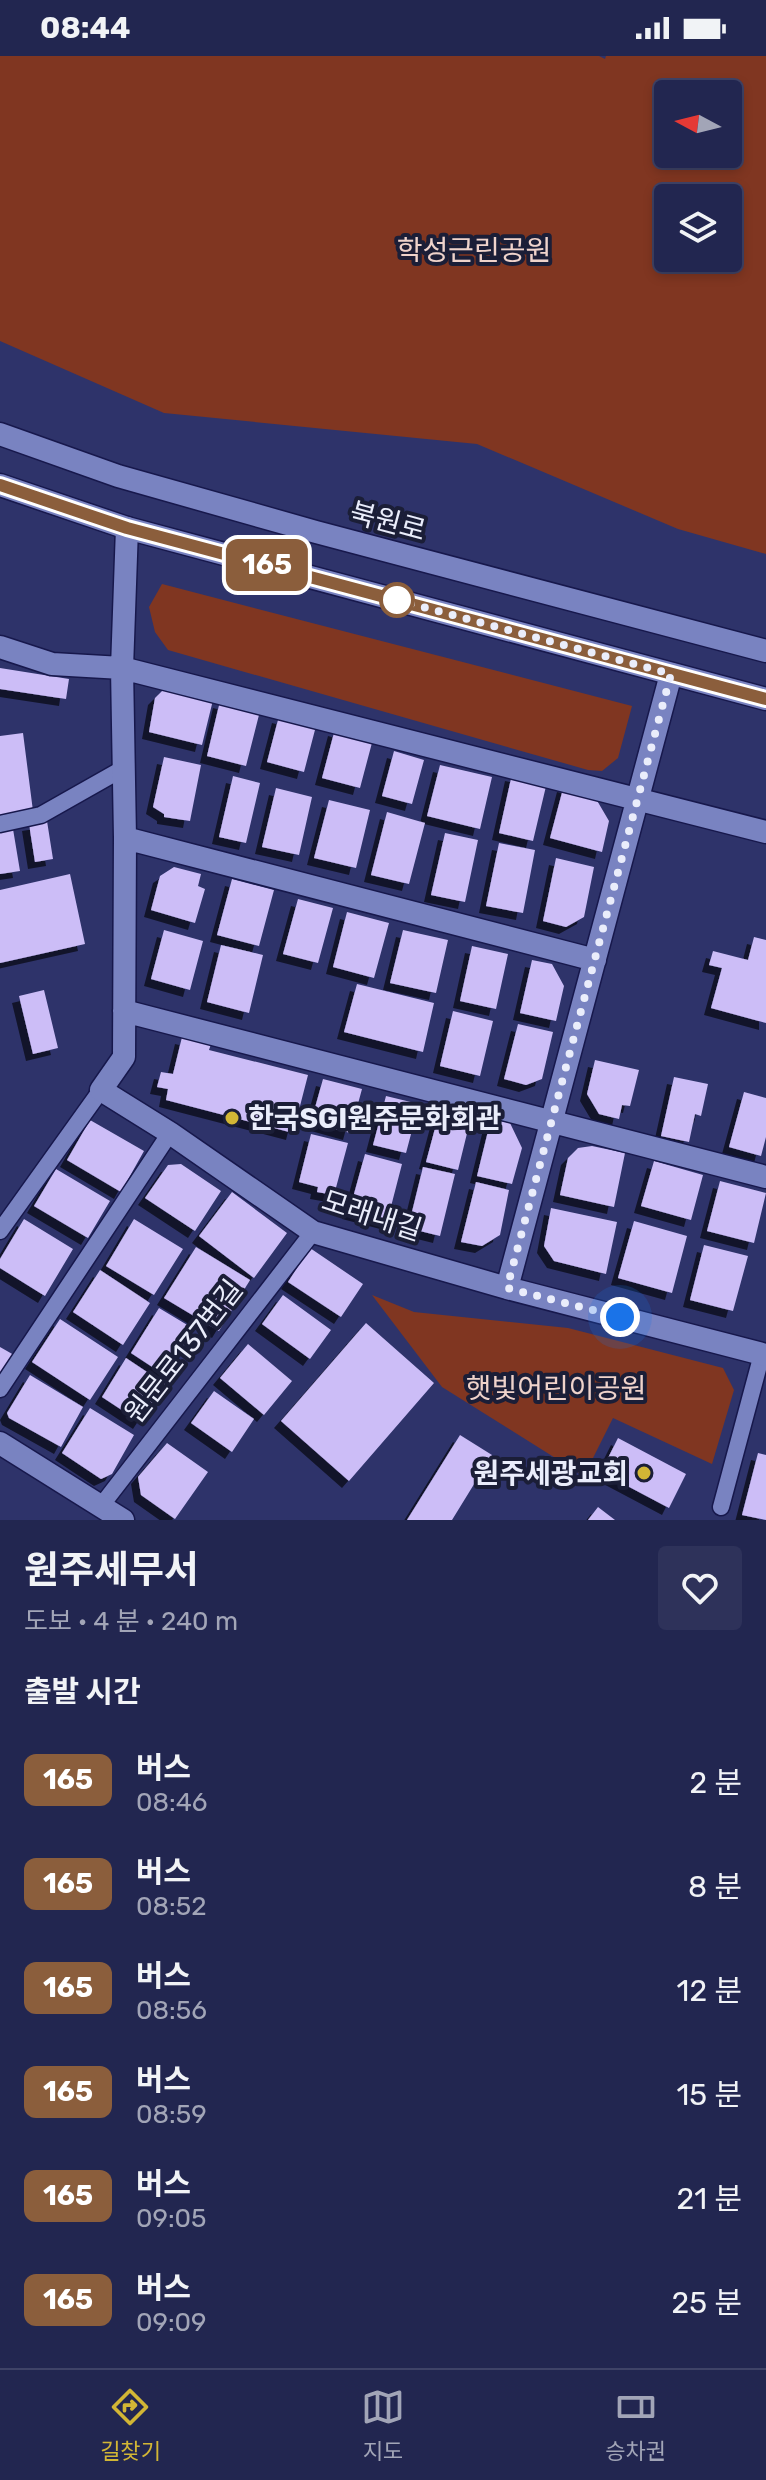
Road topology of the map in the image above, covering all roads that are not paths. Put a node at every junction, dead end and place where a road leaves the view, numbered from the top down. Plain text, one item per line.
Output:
1 (0, 434) edge
2 (0, 485) edge
3 (127, 528) junction
4 (0, 647) edge
5 (766, 651) edge
6 (122, 668) junction
7 (671, 674) junction
8 (766, 699) edge
9 (124, 768) junction
10 (637, 800) junction
11 (0, 824) edge
12 (766, 832) edge
13 (125, 838) junction
14 (595, 960) junction
15 (124, 1011) junction
16 (101, 1090) junction
17 (551, 1122) junction
18 (170, 1133) junction
19 (766, 1177) edge
20 (0, 1231) edge
21 (313, 1232) junction
22 (507, 1288) junction
23 (764, 1354) edge
24 (0, 1389) edge
25 (0, 1443) edge
26 (101, 1506) junction
27 (721, 1507) dead end
28 (123, 1520) edge

1 - 5 street, 북원로
2 - 3 street
3 - 6 street
3 - 7 street
4 - 6 street
6 - 9 street
6 - 10 street
7 - 8 street
7 - 10 street
9 - 11 lane
9 - 13 street
10 - 12 street
10 - 14 street
13 - 14 street
13 - 15 street
14 - 17 street
15 - 16 street
15 - 17 street
16 - 18 street, 모래내길
16 - 20 lane
17 - 19 street
17 - 22 street
18 - 21 street, 모래내길
18 - 24 lane
21 - 22 street, 모래내길
21 - 26 lane, 원문로137번길
22 - 23 street, 모래내길
23 - 27 lane
25 - 26 street
26 - 28 street

